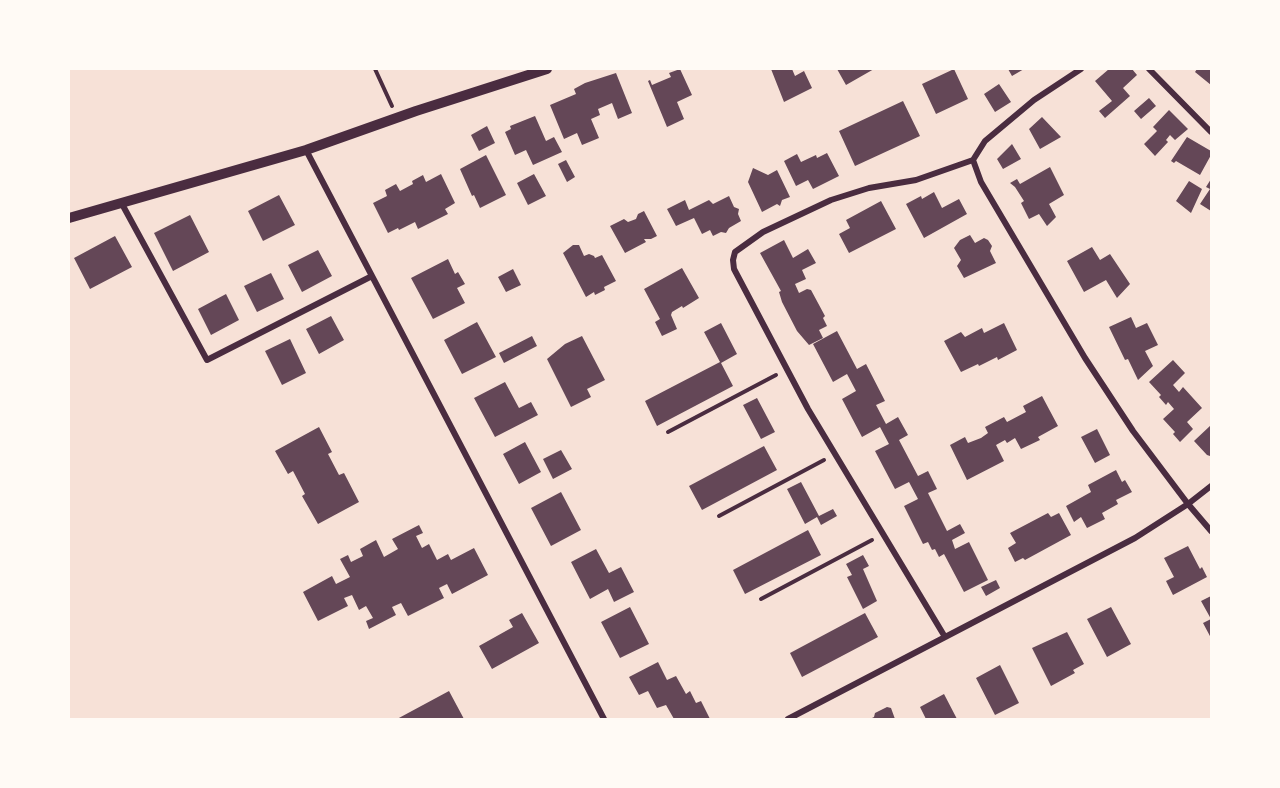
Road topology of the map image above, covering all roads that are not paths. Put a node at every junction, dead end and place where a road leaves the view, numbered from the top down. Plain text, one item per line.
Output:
1 (547, 69) edge
2 (1081, 69) edge
3 (1149, 69) edge
4 (1211, 132) edge
5 (306, 150) junction
6 (973, 160) junction
7 (122, 204) junction
8 (69, 218) edge
9 (372, 276) junction
10 (1211, 486) edge
11 (1188, 504) junction
12 (1211, 531) edge
13 (945, 637) junction
14 (604, 719) edge
15 (788, 719) edge

1 - 5 street
2 - 6 street
3 - 4 street
5 - 7 street
5 - 9 street
6 - 11 street
6 - 13 street
7 - 8 street
7 - 9 street
9 - 14 street
10 - 11 street
11 - 12 street
11 - 13 street
13 - 15 street

